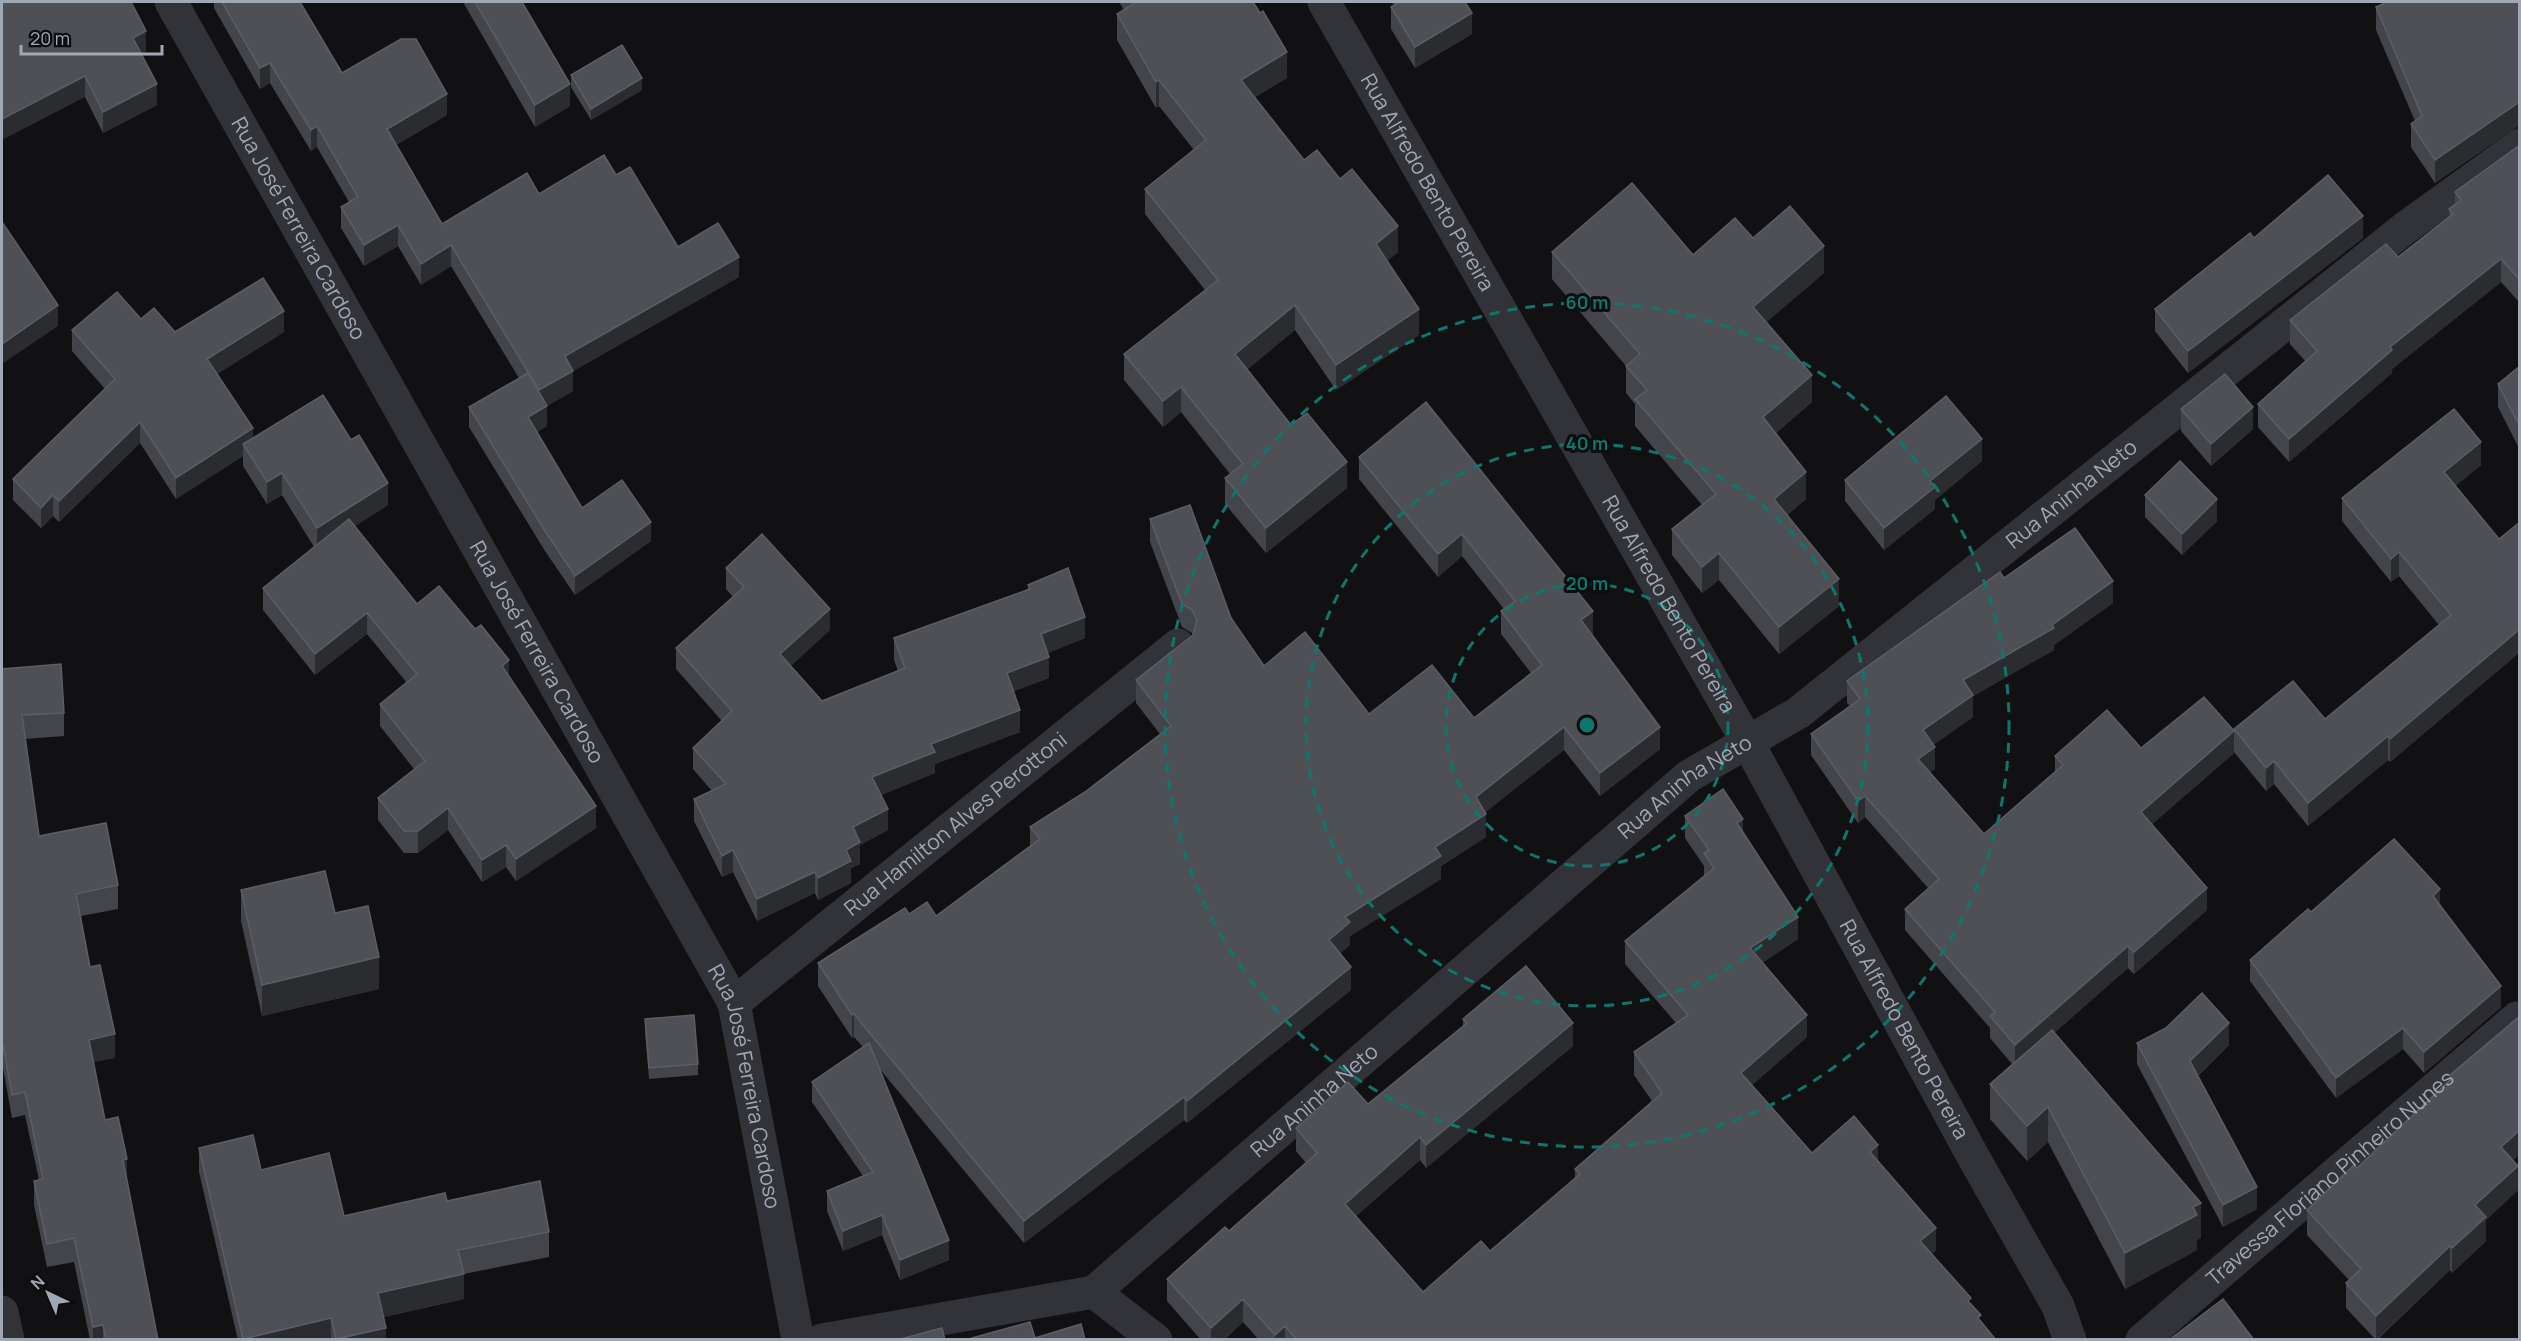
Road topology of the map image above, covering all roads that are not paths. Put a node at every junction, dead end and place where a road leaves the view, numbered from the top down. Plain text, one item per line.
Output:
1 (171, 2) edge
2 (1324, 2) edge
3 (2520, 145) edge
4 (1178, 645) edge
5 (1748, 743) junction
6 (734, 1003) junction
7 (2517, 1018) edge
8 (1094, 1292) junction
9 (2, 1312) edge
10 (8, 1340) edge
11 (798, 1340) edge
12 (822, 1340) edge
13 (1156, 1340) edge
14 (2070, 1340) edge
15 (2142, 1340) edge

1 - 6 street, Rua José Ferreira Cardoso
2 - 5 street, Rua Alfredo Bento Pereira
3 - 5 street, Rua Aninha Neto
4 - 6 street, Rua Hamilton Alves Perottoni
5 - 8 street, Rua Aninha Neto
5 - 14 street, Rua Alfredo Bento Pereira
6 - 11 street, Rua José Ferreira Cardoso
7 - 15 street, Travessa Floriano Pinheiro Nunes
8 - 12 street
8 - 13 street
9 - 10 street

